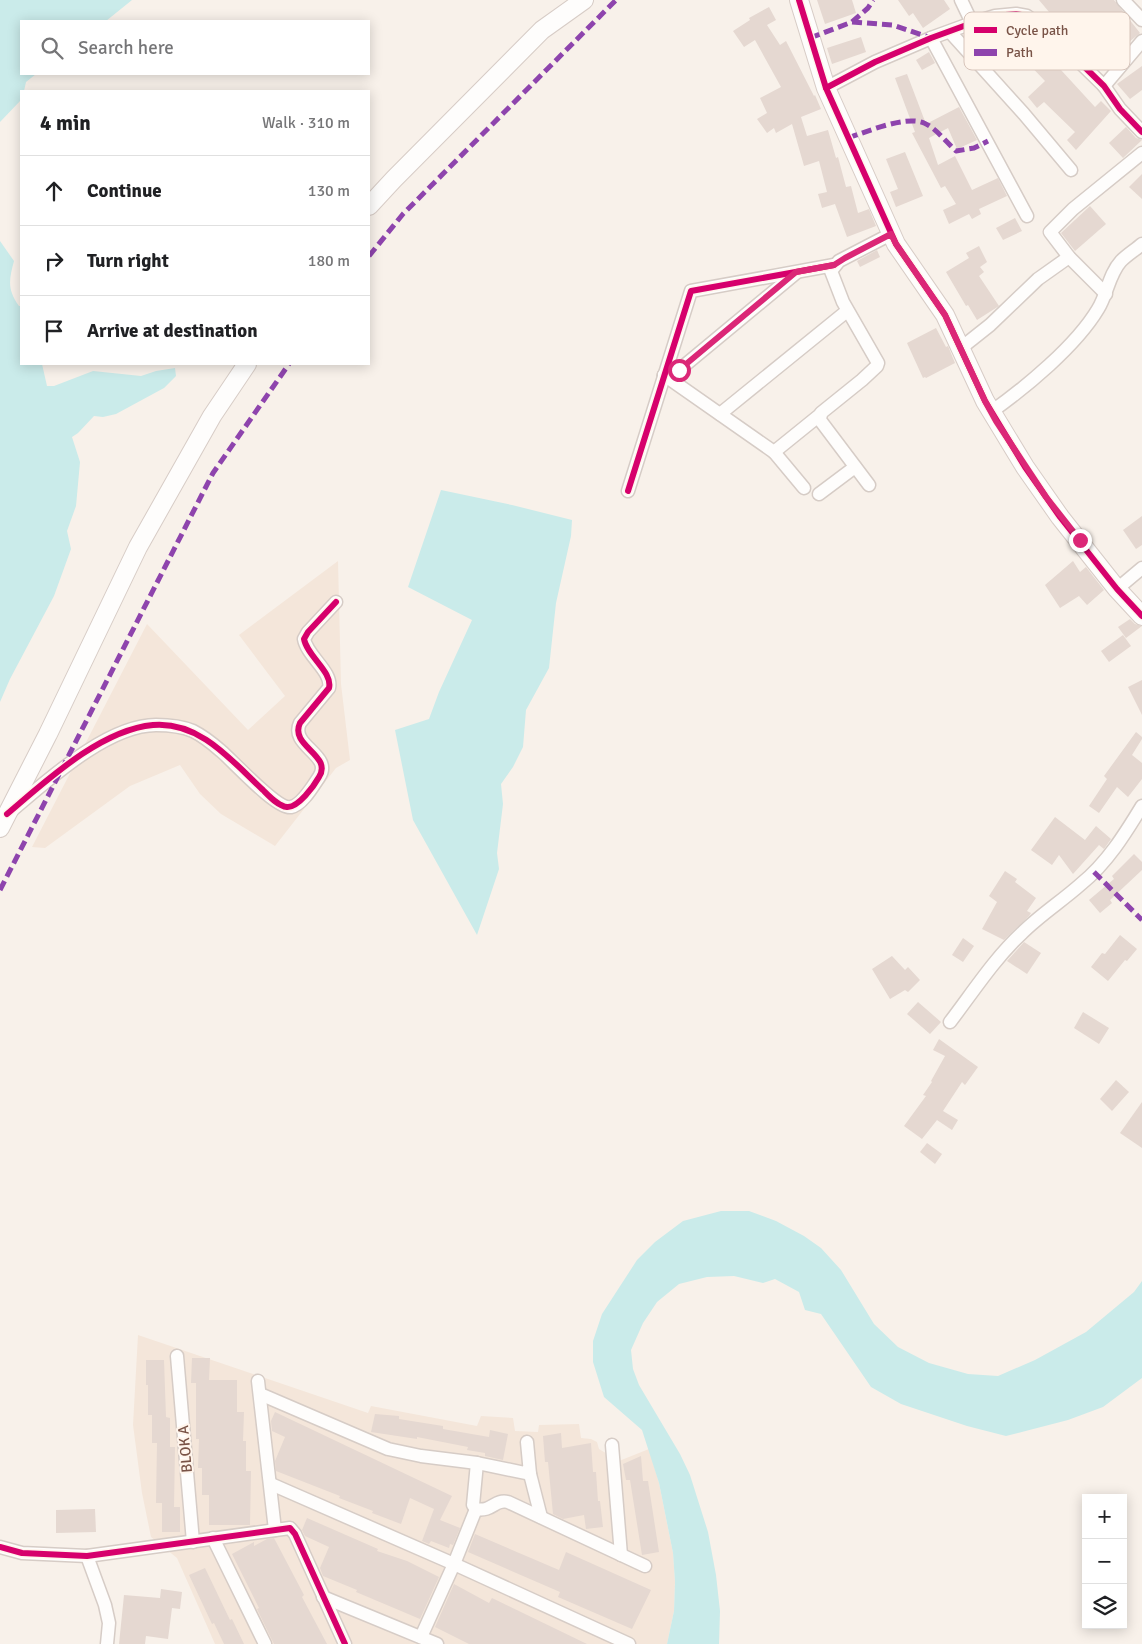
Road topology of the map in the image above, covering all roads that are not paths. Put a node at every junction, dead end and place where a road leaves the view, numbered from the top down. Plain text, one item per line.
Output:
1 (584, 0) edge
2 (799, 0) edge
3 (961, 0) edge
4 (1123, 0) edge
5 (967, 12) edge
6 (1142, 20) edge
7 (964, 26) edge
8 (950, 32) junction
9 (931, 38) junction
10 (1142, 41) edge
11 (964, 48) edge
12 (1130, 55) edge
13 (984, 70) edge
14 (1088, 70) edge
15 (1118, 70) edge
16 (1104, 86) junction
17 (826, 88) junction
18 (1142, 132) edge
19 (1142, 153) edge
20 (1071, 170) dead end
21 (370, 205) edge
22 (1028, 216) dead end
23 (891, 234) junction
24 (1142, 244) edge
25 (1070, 257) junction
26 (834, 265) junction
27 (796, 272) junction
28 (1106, 294) junction
29 (847, 311) junction
30 (961, 348) junction
31 (246, 365) edge
32 (664, 375) junction
33 (991, 412) junction
34 (720, 414) junction
35 (821, 414) junction
36 (774, 452) junction
37 (855, 467) junction
38 (869, 486) dead end
39 (804, 488) dead end
40 (628, 491) dead end
41 (819, 494) dead end
42 (1142, 568) edge
43 (1118, 589) junction
44 (336, 602) dead end
45 (1142, 616) edge
46 (1142, 806) edge
47 (3, 821) edge
48 (950, 1022) dead end
49 (177, 1356) dead end
50 (258, 1381) dead end
51 (260, 1394) junction
52 (527, 1442) dead end
53 (612, 1445) dead end
54 (477, 1464) junction
55 (530, 1474) junction
56 (271, 1484) junction
57 (476, 1509) junction
58 (541, 1517) junction
59 (275, 1530) junction
60 (213, 1538) junction
61 (193, 1542) junction
62 (0, 1547) edge
63 (621, 1555) junction
64 (87, 1556) junction
65 (454, 1564) junction
66 (645, 1566) dead end
67 (323, 1597) junction
68 (422, 1637) junction
69 (107, 1644) edge
70 (264, 1644) edge
71 (345, 1644) edge
72 (437, 1644) edge
73 (630, 1644) edge

1 - 21 street
2 - 17 street
3 - 5 street
4 - 6 street
7 - 8 street
8 - 9 street
8 - 11 street
9 - 17 street
9 - 22 street
10 - 12 street
13 - 20 street
14 - 16 street
15 - 16 street
16 - 18 street
17 - 23 street
19 - 25 street
23 - 26 street
23 - 30 street
24 - 28 street
25 - 28 street
25 - 30 street
26 - 27 street
26 - 29 street
27 - 32 street
27 - 32 street
28 - 33 street
29 - 34 street
29 - 35 street
30 - 33 street
31 - 47 street
32 - 34 street
32 - 40 street
33 - 43 street
34 - 36 street
35 - 36 street
35 - 37 street
36 - 39 street
37 - 38 street
37 - 41 street
42 - 43 street
43 - 45 street
44 - 47 street
46 - 48 street
49 - 61 street, BLOK A
50 - 51 street
51 - 54 street
51 - 56 street
52 - 55 street
53 - 63 street
54 - 55 street
54 - 57 street
55 - 58 street
56 - 59 street
56 - 65 street
57 - 58 street
57 - 65 street
58 - 63 street
59 - 60 street
59 - 67 street
60 - 61 street
60 - 70 street
61 - 64 street
62 - 64 street
63 - 66 street
64 - 69 street
65 - 68 street
65 - 73 street
67 - 68 street
67 - 71 street
68 - 72 street

